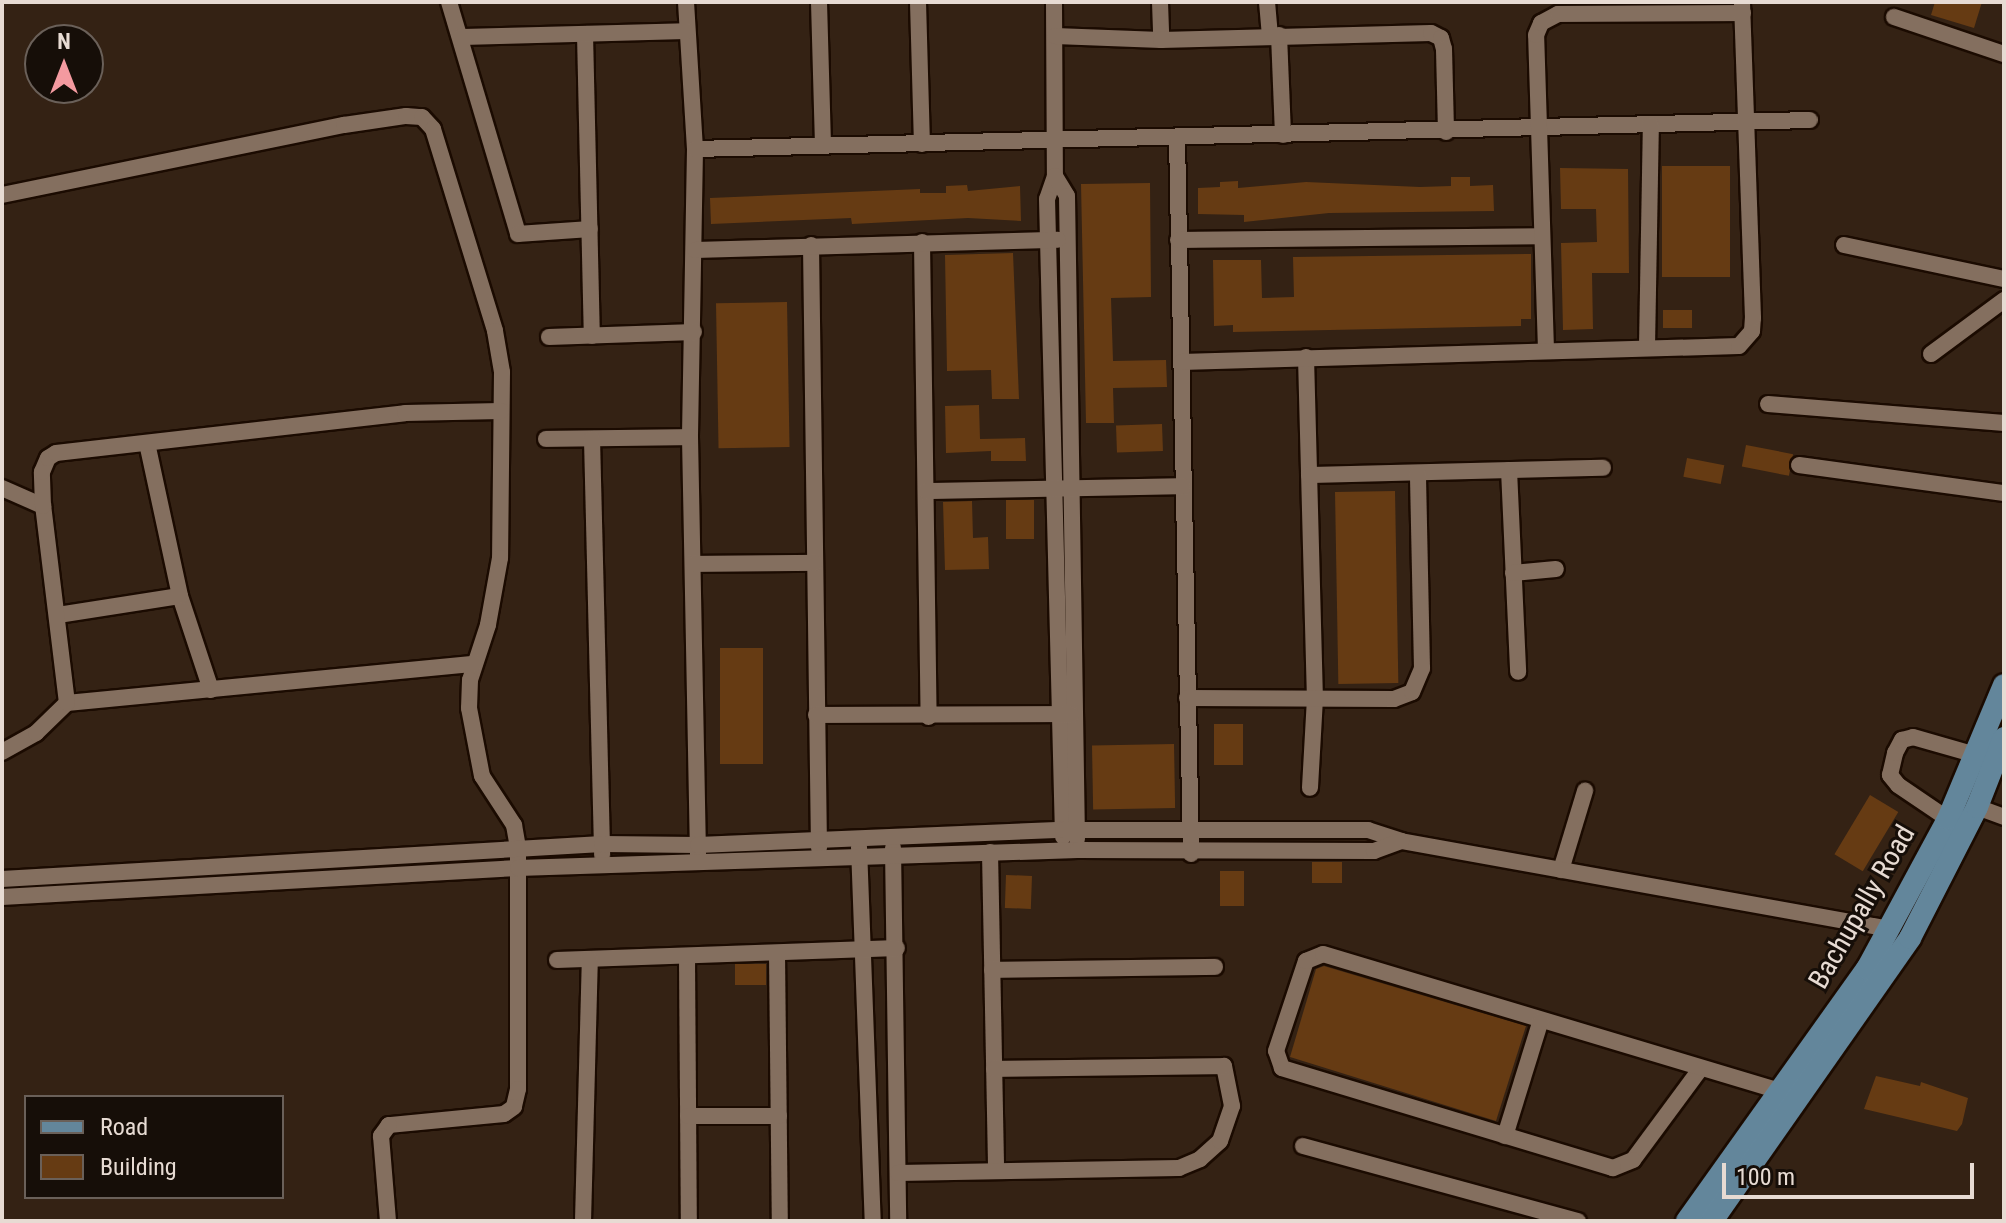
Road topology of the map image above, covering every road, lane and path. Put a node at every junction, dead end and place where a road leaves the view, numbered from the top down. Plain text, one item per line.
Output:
1 (449, 2) edge
2 (686, 2) edge
3 (819, 2) edge
4 (918, 2) edge
5 (1054, 2) edge
6 (1160, 2) edge
7 (1267, 2) edge
8 (1742, 7) edge
9 (1894, 17) dead end
10 (687, 31) junction
11 (585, 34) junction
12 (1274, 35) junction
13 (1055, 36) junction
14 (461, 37) junction
15 (1161, 40) junction
16 (2004, 54) edge
17 (1810, 120) dead end
18 (1747, 124) junction
19 (1651, 125) junction
20 (1543, 128) junction
21 (1446, 132) junction
22 (1283, 135) junction
23 (1177, 137) junction
24 (1055, 139) junction
25 (922, 144) junction
26 (823, 145) junction
27 (695, 149) junction
28 (2, 195) edge
29 (590, 229) junction
30 (1540, 236) junction
31 (1058, 240) junction
32 (1178, 240) junction
33 (922, 242) junction
34 (811, 245) junction
35 (1844, 245) dead end
36 (695, 250) junction
37 (2004, 279) edge
38 (2004, 300) edge
39 (694, 332) junction
40 (592, 336) junction
41 (549, 337) dead end
42 (1647, 347) junction
43 (1546, 350) junction
44 (1931, 354) dead end
45 (1306, 357) junction
46 (1181, 362) junction
47 (1768, 404) dead end
48 (501, 411) junction
49 (2004, 423) edge
50 (690, 437) junction
51 (546, 439) dead end
52 (592, 439) junction
53 (147, 443) junction
54 (1799, 465) dead end
55 (1603, 468) dead end
56 (1509, 470) junction
57 (1418, 473) junction
58 (1309, 475) junction
59 (1062, 485) junction
60 (1183, 486) junction
61 (2, 488) edge
62 (926, 491) junction
63 (2004, 493) edge
64 (43, 506) junction
65 (815, 563) junction
66 (693, 564) junction
67 (1556, 569) dead end
68 (1513, 573) junction
69 (180, 596) junction
70 (58, 615) junction
71 (474, 664) junction
72 (1518, 672) dead end
73 (2004, 685) edge
74 (211, 690) junction
75 (1187, 698) junction
76 (1315, 698) junction
77 (67, 703) junction
78 (1067, 714) junction
79 (816, 715) junction
80 (929, 717) junction
81 (2004, 738) edge
82 (8, 749) edge
83 (1976, 755) junction
84 (1310, 788) dead end
85 (1585, 791) dead end
86 (1977, 807) junction
87 (2004, 817) edge
88 (1948, 819) junction
89 (1070, 830) junction
90 (1191, 830) junction
91 (859, 838) junction
92 (818, 839) junction
93 (893, 839) junction
94 (1401, 841) junction
95 (602, 844) junction
96 (698, 845) junction
97 (518, 848) junction
98 (1071, 850) junction
99 (990, 852) junction
100 (1191, 854) junction
101 (893, 857) junction
102 (858, 858) junction
103 (819, 859) junction
104 (698, 863) junction
105 (602, 864) junction
106 (518, 868) junction
107 (1561, 870) junction
108 (2, 879) edge
109 (2, 897) edge
110 (1890, 929) junction
111 (863, 948) junction
112 (897, 948) junction
113 (777, 953) junction
114 (687, 958) junction
115 (590, 959) junction
116 (557, 960) dead end
117 (1215, 967) dead end
118 (992, 970) junction
119 (1541, 1020) junction
120 (1701, 1068) junction
121 (994, 1069) junction
122 (1779, 1091) junction
123 (688, 1116) junction
124 (779, 1116) junction
125 (1505, 1136) junction
126 (1303, 1146) dead end
127 (996, 1170) junction
128 (898, 1173) junction
129 (388, 1221) edge
130 (583, 1221) edge
131 (689, 1221) edge
132 (780, 1221) edge
133 (873, 1221) edge
134 (898, 1221) edge
135 (1578, 1221) edge
136 (1687, 1221) edge
137 (1712, 1221) edge

1 - 14 street
2 - 10 street
3 - 26 street
4 - 25 street
5 - 13 street
6 - 15 street
7 - 12 street
8 - 18 street
8 - 20 street
9 - 16 street
10 - 11 street
10 - 27 street
11 - 14 street
11 - 29 street
12 - 15 street
12 - 21 street
12 - 22 street
13 - 15 street
13 - 24 street
14 - 29 street
17 - 18 street
18 - 19 street
18 - 42 street
19 - 20 street
19 - 42 street
20 - 21 street
20 - 30 street
21 - 22 street
22 - 23 street
23 - 24 street
23 - 32 street
24 - 25 street
24 - 31 street
25 - 26 street
26 - 27 street
27 - 36 street
28 - 48 street
29 - 40 street
30 - 32 street
30 - 43 street
31 - 33 street
31 - 59 street
32 - 46 street
33 - 34 street
33 - 62 street
34 - 36 street
34 - 65 street
35 - 37 street
36 - 39 street
38 - 44 street
39 - 40 street
39 - 50 street
40 - 41 street
42 - 43 street
43 - 45 street
45 - 46 street
45 - 58 street
46 - 60 street
47 - 49 street
48 - 53 street
48 - 71 street
50 - 52 street
50 - 66 street
51 - 52 street
52 - 95 street
53 - 64 street
53 - 69 street
54 - 63 street
55 - 56 street
56 - 57 street
56 - 68 street
57 - 58 street
57 - 76 street
58 - 76 street
59 - 60 street
59 - 62 street
59 - 78 street
60 - 75 street
61 - 64 street
62 - 80 street
64 - 70 street
65 - 66 street
65 - 79 street
66 - 96 street
67 - 68 street
68 - 72 street
69 - 70 street
69 - 74 street
70 - 77 street
71 - 74 street
71 - 97 street
73 - 83 main road, Bachupally Road
74 - 77 street
75 - 76 street
75 - 90 street
76 - 84 street
77 - 82 street
78 - 80 street
78 - 89 street
79 - 80 street
79 - 92 street
81 - 86 main road, Bachupally Road
83 - 88 main road, Bachupally Road
83 - 88 street
85 - 107 street
86 - 87 street
86 - 137 main road, Bachupally Road
88 - 110 main road, Bachupally Road
89 - 90 street
89 - 93 street
89 - 98 street
90 - 94 street
90 - 100 street
91 - 92 street
91 - 93 street
91 - 102 street
92 - 96 street
92 - 103 street
93 - 101 street
94 - 100 street
94 - 107 street
95 - 96 street
95 - 97 street
95 - 105 street
96 - 104 street
97 - 106 street
97 - 108 street
98 - 99 street
98 - 100 street
99 - 101 street
99 - 118 street
101 - 102 street
101 - 112 street
102 - 103 street
102 - 111 street
103 - 104 street
104 - 105 street
105 - 106 street
106 - 109 street
106 - 129 street
107 - 110 street
110 - 122 main road, Bachupally Road
111 - 112 street
111 - 113 street
111 - 133 street
112 - 128 street
113 - 114 street
113 - 124 street
114 - 115 street
114 - 123 street
115 - 116 street
115 - 130 street
117 - 118 street
118 - 121 street
119 - 120 street
119 - 125 street
119 - 125 street
120 - 122 street
120 - 125 street
121 - 127 street
121 - 127 street
122 - 136 main road, Bachupally Road
123 - 124 street
123 - 131 street
124 - 132 street
126 - 135 street
127 - 128 street
128 - 134 street

